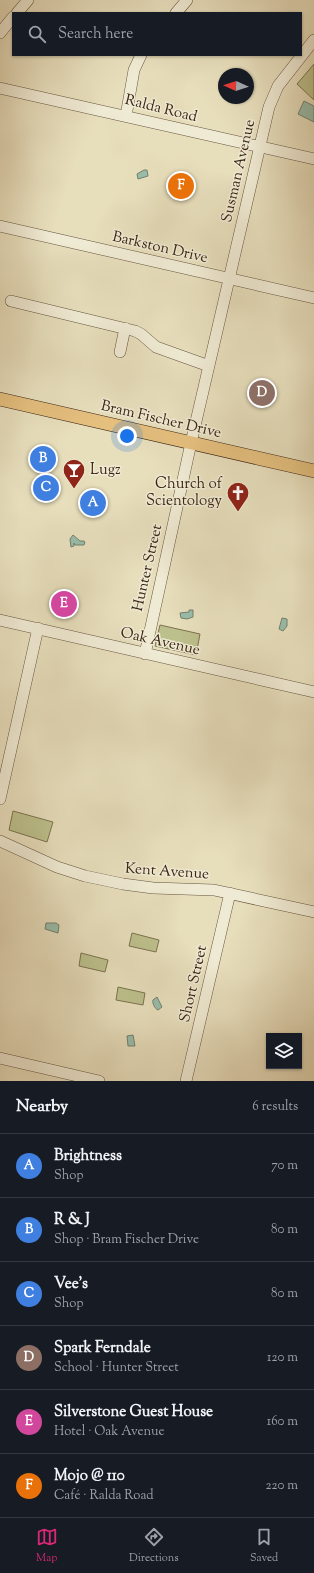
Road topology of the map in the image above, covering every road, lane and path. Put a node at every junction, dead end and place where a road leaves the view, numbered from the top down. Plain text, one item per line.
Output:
1 (28, 0) edge
2 (187, 0) edge
3 (18, 12) edge
4 (177, 12) edge
5 (12, 18) edge
6 (0, 33) edge
7 (314, 40) edge
8 (302, 55) edge
9 (141, 56) edge
10 (301, 56) edge
11 (0, 88) edge
12 (126, 116) junction
13 (259, 147) junction
14 (314, 159) edge
15 (0, 226) edge
16 (229, 279) junction
17 (314, 298) edge
18 (11, 302) dead end
19 (125, 328) junction
20 (120, 352) dead end
21 (210, 363) junction
22 (0, 399) edge
23 (191, 444) junction
24 (314, 471) edge
25 (0, 620) edge
26 (38, 628) junction
27 (145, 654) junction
28 (314, 692) edge
29 (0, 799) edge
30 (0, 841) edge
31 (230, 893) junction
32 (314, 912) edge
33 (0, 1058) edge
34 (99, 1081) edge
35 (186, 1081) edge

1 - 3 street
2 - 4 street
5 - 6 street
7 - 8 street, Susman Avenue
9 - 12 street
10 - 13 street, Susman Avenue
11 - 12 street, Ralda Road
12 - 13 street, Ralda Road
13 - 14 street, Ralda Road
13 - 16 street, Susman Avenue
15 - 16 street, Barkston Drive
16 - 17 street, Barkston Drive
16 - 21 street, Hunter Street
18 - 19 street
19 - 20 street
19 - 21 street
21 - 23 street, Hunter Street
22 - 23 main road, Bram Fischer Drive
23 - 24 main road, Bram Fischer Drive
23 - 27 street, Hunter Street
25 - 26 street, Oak Avenue
26 - 27 street, Oak Avenue
26 - 29 street
27 - 28 street, Oak Avenue
30 - 31 street, Kent Avenue
31 - 32 street, Kent Avenue
31 - 35 street, Short Street
33 - 34 street

